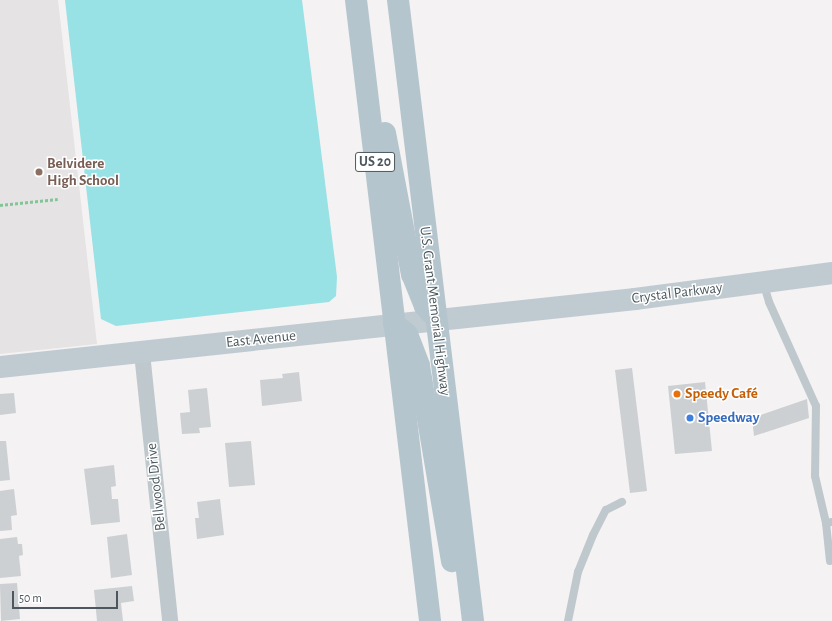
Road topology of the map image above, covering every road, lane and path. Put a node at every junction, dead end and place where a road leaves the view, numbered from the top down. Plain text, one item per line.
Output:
1 (356, 0) edge
2 (398, 0) edge
3 (363, 59) junction
4 (58, 199) dead end
5 (0, 205) edge
6 (832, 273) edge
7 (763, 282) junction
8 (522, 312) joint
9 (437, 320) junction
10 (394, 324) junction
11 (142, 352) junction
12 (0, 367) edge
13 (622, 502) dead end
14 (829, 523) edge
15 (830, 561) dead end
16 (170, 621) edge
17 (430, 621) edge
18 (464, 621) edge
19 (473, 621) edge
20 (568, 621) edge

1 - 3 main road, US 20
2 - 9 main road, U.S. Grant Memorial Highway / US 20
3 - 9 main road
3 - 10 main road, US 20
4 - 5 path
6 - 7 street, Crystal Parkway
7 - 8 street, Crystal Parkway
7 - 14 lane
8 - 9 street, East Avenue
9 - 10 street, East Avenue
9 - 19 main road, U.S. Grant Memorial Highway / US 20
10 - 11 street, East Avenue
10 - 17 main road, US 20
10 - 18 main road
11 - 12 street, East Avenue
11 - 16 street, Bellwood Drive
13 - 20 lane
14 - 15 lane

